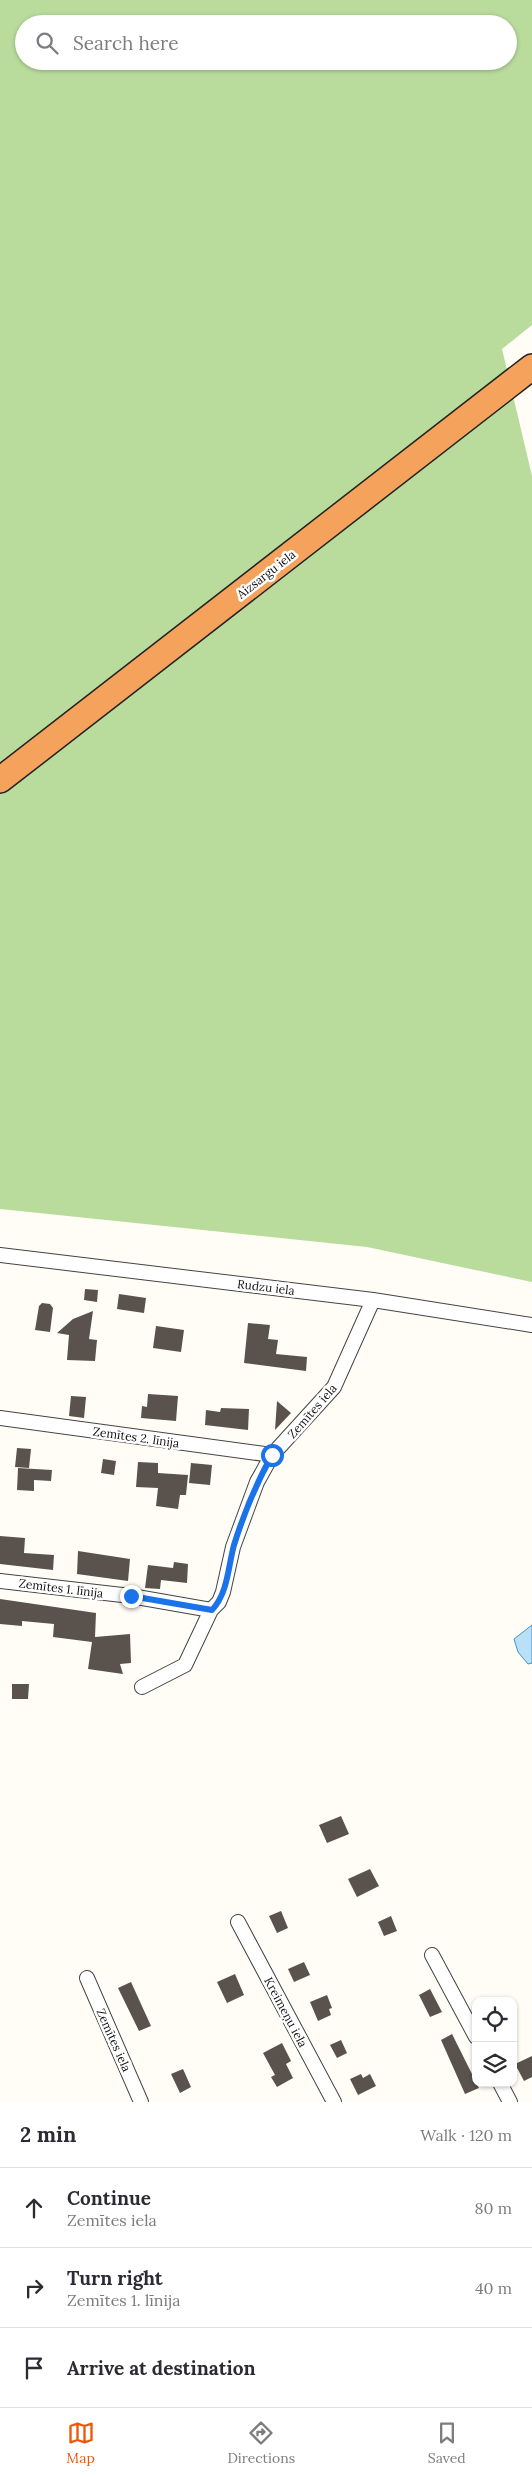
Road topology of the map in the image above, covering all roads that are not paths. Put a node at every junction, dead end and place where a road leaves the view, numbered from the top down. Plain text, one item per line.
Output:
1 (532, 367) edge
2 (0, 780) edge
3 (0, 1255) edge
4 (373, 1300) junction
5 (532, 1325) edge
6 (0, 1418) edge
7 (272, 1455) junction
8 (0, 1581) edge
9 (212, 1610) junction
10 (142, 1687) dead end
11 (238, 1922) dead end
12 (432, 1955) dead end
13 (87, 1978) dead end
14 (472, 2030) edge
15 (502, 2087) edge
16 (141, 2102) edge
17 (334, 2102) edge
18 (510, 2102) edge

1 - 2 highway, Aizsargu iela
3 - 4 street, Rudzu iela
4 - 5 street, Rudzu iela
4 - 7 street, Zemītes iela
6 - 7 street, Zemītes 2. līnija
7 - 9 street, Zemītes iela
8 - 9 street, Zemītes 1. līnija
9 - 10 street, Zemītes iela
11 - 17 street, Kreimeņu iela
12 - 14 street
13 - 16 street, Zemītes iela
15 - 18 street

